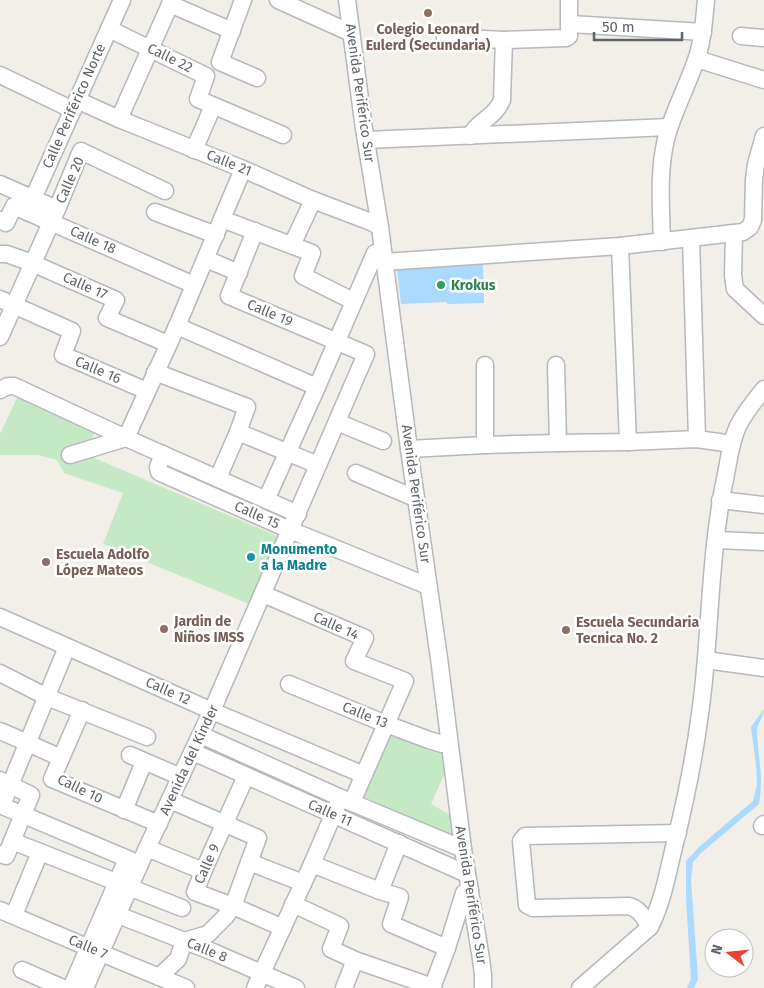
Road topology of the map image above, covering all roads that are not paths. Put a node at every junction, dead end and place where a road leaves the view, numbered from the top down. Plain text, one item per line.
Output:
1 (122, 0) edge
2 (243, 0) edge
3 (278, 0) edge
4 (347, 0) edge
5 (569, 0) edge
6 (706, 0) edge
7 (171, 2) edge
8 (296, 3) edge
9 (570, 24) junction
10 (109, 29) junction
11 (232, 31) junction
12 (703, 32) junction
13 (351, 33) junction
14 (741, 36) dead end
15 (445, 37) dead end
16 (764, 38) edge
17 (504, 40) junction
18 (151, 49) junction
19 (696, 59) junction
20 (0, 75) edge
21 (257, 78) dead end
22 (764, 80) edge
23 (75, 105) junction
24 (213, 106) junction
25 (119, 119) junction
26 (669, 127) junction
27 (283, 135) dead end
28 (470, 136) junction
29 (764, 136) edge
30 (366, 140) junction
31 (194, 150) junction
32 (243, 169) junction
33 (0, 184) edge
34 (165, 191) dead end
35 (313, 200) junction
36 (30, 205) junction
37 (155, 212) dead end
38 (54, 215) junction
39 (222, 219) junction
40 (0, 220) edge
41 (380, 227) junction
42 (255, 232) junction
43 (734, 234) junction
44 (216, 235) junction
45 (691, 238) junction
46 (662, 242) junction
47 (292, 245) junction
48 (620, 246) junction
49 (0, 254) edge
50 (380, 257) junction
51 (206, 259) junction
52 (32, 263) junction
53 (238, 272) junction
54 (194, 285) junction
55 (353, 301) junction
56 (7, 302) edge
57 (764, 316) edge
58 (177, 326) junction
59 (0, 337) edge
60 (336, 342) junction
61 (168, 344) junction
62 (366, 354) joint
63 (485, 365) dead end
64 (556, 365) dead end
65 (155, 372) junction
66 (317, 387) junction
67 (764, 389) edge
68 (0, 390) edge
69 (147, 391) junction
70 (337, 422) junction
71 (238, 432) junction
72 (126, 438) junction
73 (697, 440) junction
74 (383, 441) dead end
75 (628, 442) junction
76 (558, 443) junction
77 (732, 444) junction
78 (485, 445) junction
79 (409, 449) junction
80 (287, 452) junction
81 (163, 454) junction
82 (70, 455) dead end
83 (318, 465) junction
84 (356, 473) dead end
85 (218, 478) junction
86 (410, 496) dead end
87 (266, 500) junction
88 (720, 500) junction
89 (764, 506) edge
90 (298, 514) junction
91 (290, 530) junction
92 (716, 540) junction
93 (764, 542) edge
94 (428, 586) junction
95 (263, 594) junction
96 (0, 617) edge
97 (67, 646) junction
98 (706, 660) junction
99 (764, 668) edge
100 (0, 673) edge
101 (289, 684) dead end
102 (47, 697) junction
103 (82, 710) junction
104 (212, 711) junction
105 (386, 724) junction
106 (0, 731) edge
107 (201, 735) junction
108 (147, 737) dead end
109 (28, 743) junction
110 (442, 744) dead end
111 (193, 752) junction
112 (61, 758) junction
113 (364, 775) junction
114 (246, 776) junction
115 (181, 777) junction
116 (5, 782) edge
117 (170, 800) junction
118 (346, 800) junction
119 (1, 805) edge
120 (124, 810) junction
121 (23, 814) junction
122 (333, 814) junction
123 (226, 823) junction
124 (159, 824) junction
125 (678, 833) junction
126 (12, 841) junction
127 (399, 843) junction
128 (148, 848) junction
129 (462, 849) junction
130 (40, 852) junction
131 (0, 854) edge
132 (134, 861) junction
133 (249, 862) junction
134 (312, 864) junction
135 (203, 871) junction
136 (469, 882) junction
137 (303, 883) junction
138 (124, 884) junction
139 (380, 891) junction
140 (294, 904) junction
141 (233, 906) junction
142 (182, 908) dead end
143 (7, 912) edge
144 (118, 915) junction
145 (650, 927) junction
146 (283, 928) junction
147 (184, 941) junction
148 (448, 948) junction
149 (95, 950) junction
150 (355, 960) junction
151 (28, 978) edge
152 (258, 981) edge
153 (166, 982) edge
154 (63, 988) edge
155 (71, 988) edge
156 (85, 988) edge
157 (186, 988) edge
158 (296, 988) edge
159 (344, 988) edge
160 (433, 988) edge
161 (482, 988) edge
162 (580, 988) edge

1 - 10 street, Calle Periférico Norte
2 - 11 street
3 - 8 street
4 - 13 street, Avenida Periférico Sur
5 - 9 street
6 - 12 street
7 - 11 street
7 - 18 street
8 - 13 street
9 - 12 street
9 - 17 street
10 - 18 street, Calle 22
10 - 23 street, Calle Periférico Norte
11 - 21 street
12 - 19 street
13 - 30 street, Avenida Periférico Sur
14 - 16 street
15 - 17 street
17 - 28 street
18 - 24 street, Calle 22
18 - 25 street
19 - 22 street
19 - 26 street
20 - 23 street, Calle 21
23 - 25 street, Calle 21
23 - 36 street, Calle Periférico Norte
24 - 27 street, Calle 22
24 - 31 street
25 - 31 street, Calle 21
26 - 28 street
26 - 46 street
28 - 30 street
29 - 43 street
30 - 41 street, Avenida Periférico Sur
31 - 32 street, Calle 21
32 - 35 street, Calle 21
32 - 39 street
33 - 36 street, Calle 20
34 - 38 street, Calle 20
35 - 41 street, Calle 21
35 - 47 street
36 - 38 street, Calle 18
36 - 40 street
37 - 44 street
38 - 52 street
38 - 54 street, Calle 18
39 - 42 street
39 - 44 street
41 - 50 street, Avenida Periférico Sur
42 - 47 street
42 - 53 street
43 - 45 street
43 - 57 street
44 - 51 street
45 - 46 street
45 - 73 street
46 - 48 street
47 - 55 street
48 - 50 street
48 - 75 street
49 - 52 street, Calle 17
50 - 55 street
50 - 79 street, Avenida Periférico Sur
51 - 53 street
51 - 54 street
52 - 56 street
52 - 61 street, Calle 17
53 - 60 street, Calle 19
54 - 58 street
55 - 60 street
56 - 59 street
56 - 69 street, Calle 16
58 - 61 street
58 - 66 street
60 - 62 street, Calle 19
60 - 66 street
61 - 65 street
62 - 70 street, Avenida del Kinder
63 - 78 street
64 - 76 street
65 - 69 street
65 - 71 street
66 - 80 street
67 - 77 street
68 - 72 street
69 - 72 street
70 - 74 street
70 - 83 street, Avenida del Kinder
71 - 80 street
71 - 85 street
72 - 81 street
72 - 82 street
73 - 75 street
73 - 77 street
75 - 76 street
76 - 78 street
77 - 88 street
78 - 79 street
79 - 94 street, Avenida Periférico Sur
80 - 83 street
80 - 87 street
81 - 85 street
81 - 91 street, Calle 15
83 - 90 street, Avenida del Kinder
84 - 86 street
85 - 87 street
87 - 90 street
88 - 89 street
88 - 92 street
90 - 91 street, Avenida del Kinder
91 - 94 street, Calle 15
91 - 95 street, Avenida del Kinder
92 - 93 street
92 - 98 street
94 - 129 street, Avenida Periférico Sur
95 - 104 street, Avenida del Kinder
95 - 105 street, Calle 14
96 - 97 street, Calle 12
97 - 102 street
97 - 104 street, Calle 12
98 - 99 street
98 - 125 street
100 - 102 street
101 - 105 street, Calle 13
102 - 103 street
102 - 109 street
103 - 108 street
103 - 112 street
104 - 107 street, Avenida del Kinder
104 - 113 street, Calle 12
105 - 110 street, Calle 13
105 - 113 street
106 - 109 street, Calle 10
107 - 111 street, Avenida del Kinder
107 - 118 street
109 - 112 street, Calle 10
109 - 116 street
111 - 114 street, Calle 11
111 - 115 street, Avenida del Kinder
112 - 120 street, Calle 10
113 - 118 street
114 - 122 street, Calle 11
114 - 123 street, Calle 9
115 - 117 street, Avenida del Kinder
115 - 120 street
116 - 119 street
116 - 121 street
117 - 123 street
117 - 124 street, Avenida del Kinder
118 - 122 street
118 - 129 street
119 - 121 street
120 - 124 street, Calle 10
121 - 126 street
121 - 132 street
122 - 127 street, Calle 11
122 - 134 street
123 - 133 street
123 - 135 street, Calle 9
124 - 128 street, Avenida del Kinder
125 - 145 street
125 - 145 street
126 - 130 street
126 - 131 street
127 - 136 street, Calle 11
127 - 139 street
128 - 132 street, Avenida del Kinder
128 - 135 street
129 - 136 street, Avenida Periférico Sur
130 - 138 street
130 - 143 street
132 - 138 street, Avenida del Kinder
133 - 137 street
133 - 141 street
134 - 137 street
134 - 139 street
135 - 141 street, Calle 9
136 - 148 street
136 - 161 street, Avenida Periférico Sur
137 - 140 street
138 - 142 street
138 - 144 street, Avenida del Kinder
138 - 149 street
139 - 148 street
140 - 146 street
140 - 150 street
141 - 146 street, Calle 9
141 - 147 street
143 - 149 street, Calle 7
144 - 147 street, Calle 8
144 - 149 street, Avenida del Kinder
145 - 162 street
146 - 152 street
147 - 152 street, Calle 8
147 - 153 street
148 - 160 street
149 - 153 street, Calle 7
149 - 155 street
149 - 156 street, Avenida del Kinder
150 - 159 street
150 - 160 street
151 - 154 street
152 - 158 street, Calle 8
153 - 157 street, Calle 7

